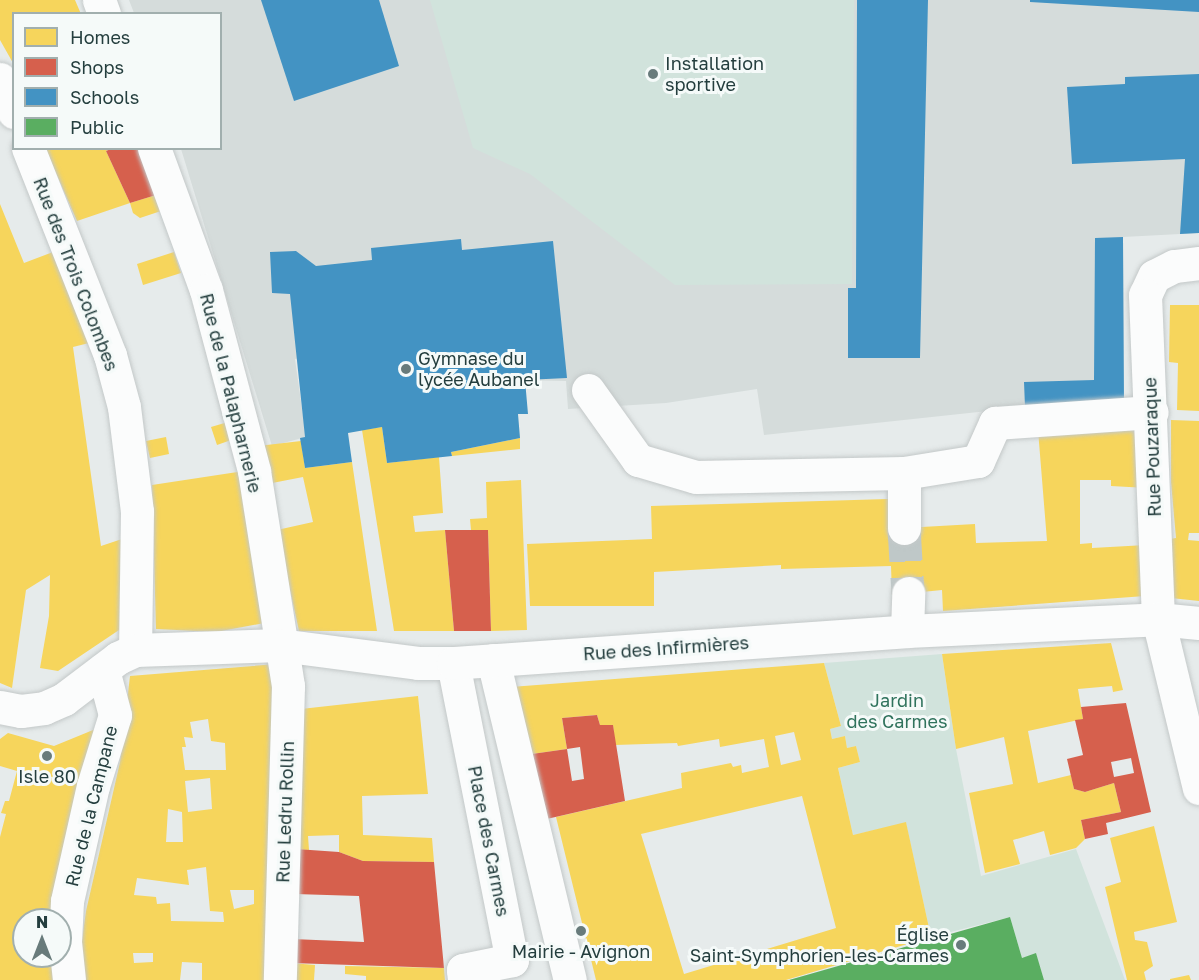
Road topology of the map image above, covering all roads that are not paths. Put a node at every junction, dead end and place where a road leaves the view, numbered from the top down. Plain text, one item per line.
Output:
1 (0, 79) edge
2 (12, 107) edge
3 (29, 150) edge
4 (155, 150) edge
5 (1199, 262) edge
6 (588, 390) dead end
7 (1152, 412) junction
8 (904, 473) junction
9 (904, 528) tunnel mouth
10 (908, 593) tunnel mouth
11 (1158, 619) junction
12 (1199, 623) edge
13 (907, 631) junction
14 (280, 645) junction
15 (135, 650) junction
16 (493, 660) junction
17 (453, 663) junction
18 (103, 670) junction
19 (0, 707) edge
20 (1199, 788) edge
21 (69, 980) edge
22 (280, 980) edge
23 (464, 980) edge
24 (570, 980) edge

1 - 2 street
3 - 15 street, Rue des Trois Colombes
4 - 14 street, Rue de la Palapharnerie
5 - 7 street, Rue Pouzaraque
6 - 8 street
7 - 8 street
7 - 11 street, Rue Pouzaraque
8 - 9 street
10 - 13 street
11 - 12 street, Rue des Infirmières
11 - 13 street, Rue des Infirmières
11 - 20 street, Rue Pouzaraque
13 - 16 street, Rue des Infirmières
14 - 15 street, Rue des Infirmières
14 - 17 street, Rue des Infirmières
14 - 22 street, Rue Ledru Rollin
15 - 18 street
16 - 17 street, Rue des Infirmières
16 - 24 street
17 - 23 street, Place des Carmes
18 - 19 street
18 - 21 street, Rue de la Campane

